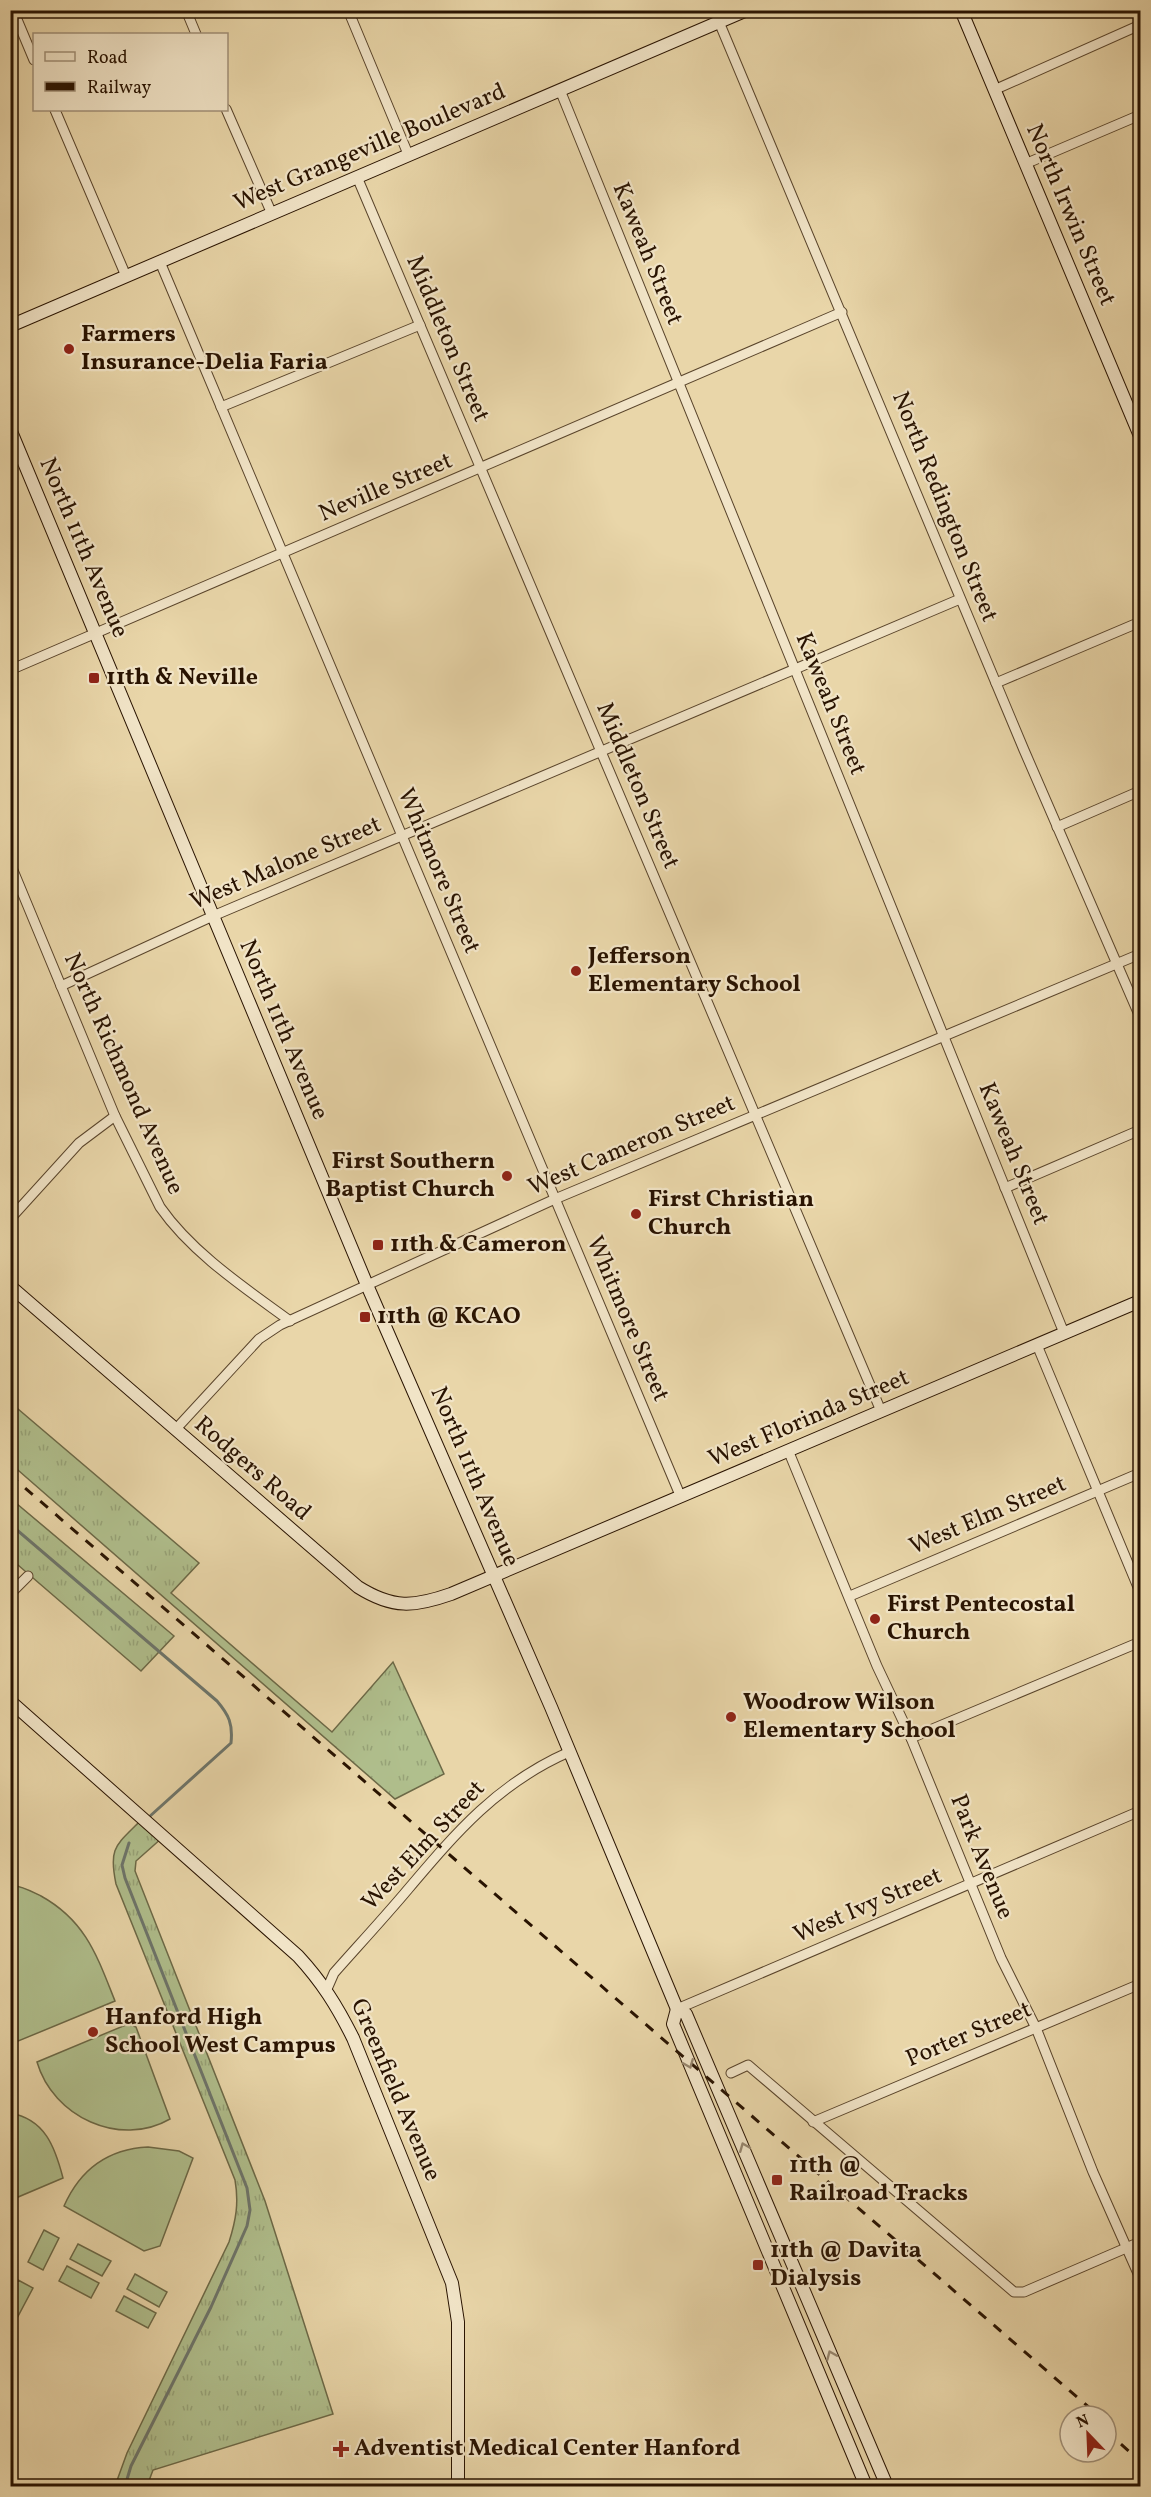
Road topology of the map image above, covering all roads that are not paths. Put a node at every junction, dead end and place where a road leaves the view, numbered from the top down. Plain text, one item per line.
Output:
1 (13, 10) edge
2 (186, 10) edge
3 (348, 10) edge
4 (747, 10) edge
5 (961, 10) edge
6 (716, 16) edge
7 (1140, 26) edge
8 (196, 33) edge
9 (33, 58) edge
10 (560, 90) junction
11 (994, 90) junction
12 (55, 111) edge
13 (227, 111) edge
14 (1140, 116) edge
15 (408, 154) junction
16 (1025, 164) junction
17 (357, 177) junction
18 (272, 213) junction
19 (160, 262) junction
20 (126, 276) junction
21 (842, 312) junction
22 (420, 325) junction
23 (10, 326) edge
24 (678, 383) junction
25 (221, 407) junction
26 (10, 429) edge
27 (1140, 436) edge
28 (481, 468) junction
29 (283, 553) junction
30 (960, 599) junction
31 (1140, 622) edge
32 (96, 634) junction
33 (795, 669) junction
34 (10, 670) edge
35 (996, 683) junction
36 (601, 751) junction
37 (1140, 792) edge
38 (1057, 827) junction
39 (402, 836) junction
40 (10, 862) edge
41 (213, 916) junction
42 (1140, 954) edge
43 (1119, 964) junction
44 (61, 986) junction
45 (1140, 1017) edge
46 (944, 1037) junction
47 (115, 1116) junction
48 (756, 1116) junction
49 (1140, 1130) edge
50 (1005, 1188) junction
51 (555, 1199) junction
52 (10, 1219) edge
53 (367, 1285) junction
54 (10, 1286) edge
55 (1140, 1301) edge
56 (290, 1321) junction
57 (1064, 1333) junction
58 (1037, 1345) junction
59 (881, 1411) junction
60 (176, 1430) junction
61 (788, 1450) junction
62 (1140, 1473) edge
63 (1098, 1491) junction
64 (680, 1495) junction
65 (493, 1575) junction
66 (28, 1576) dead end
67 (1140, 1592) edge
68 (10, 1594) edge
69 (850, 1596) junction
70 (1140, 1642) edge
71 (10, 1701) edge
72 (911, 1738) junction
73 (569, 1752) junction
74 (1140, 1811) edge
75 (972, 1883) junction
76 (1140, 1984) edge
77 (327, 1989) junction
78 (677, 2009) junction
79 (1036, 2028) junction
80 (731, 2073) dead end
81 (813, 2121) junction
82 (1140, 2242) edge
83 (1127, 2248) junction
84 (1140, 2278) edge
85 (822, 2382) junction
86 (866, 2439) junction
87 (849, 2446) junction
88 (458, 2487) edge
89 (866, 2487) edge
90 (875, 2487) edge
91 (887, 2487) edge

1 - 9 street
2 - 8 street
3 - 15 street
4 - 6 main road, West Grangeville Boulevard
5 - 11 main road, North Irwin Street
6 - 10 main road, West Grangeville Boulevard
6 - 21 street, North Redington Street
7 - 11 street
10 - 15 main road, West Grangeville Boulevard
10 - 24 street, Kaweah Street
11 - 16 main road, North Irwin Street
12 - 20 street
13 - 18 street
14 - 16 street
15 - 17 main road, West Grangeville Boulevard
16 - 27 main road, North Irwin Street
17 - 18 main road, West Grangeville Boulevard
17 - 22 street, Middleton Street
18 - 19 main road, West Grangeville Boulevard
19 - 20 main road, West Grangeville Boulevard
19 - 25 street, Whitmore Street
20 - 23 main road, West Grangeville Boulevard
21 - 24 street, Neville Street
21 - 30 street, North Redington Street
22 - 25 street
22 - 28 street, Middleton Street
24 - 28 street, Neville Street
24 - 33 street, Kaweah Street
25 - 29 street, Whitmore Street
26 - 32 main road, North 11th Avenue
28 - 29 street, Neville Street
28 - 36 street, Middleton Street
29 - 32 street, Neville Street
29 - 39 street, Whitmore Street
30 - 33 street, West Malone Street
30 - 35 street, North Redington Street
31 - 35 street
32 - 34 street, Neville Street
32 - 41 main road, North 11th Avenue
33 - 36 street, West Malone Street
33 - 46 street, Kaweah Street
35 - 38 street, North Redington Street
36 - 39 street, West Malone Street
36 - 48 street, Middleton Street
37 - 38 street
38 - 43 street, North Redington Street
39 - 41 street, West Malone Street
39 - 51 street, Whitmore Street
40 - 44 street, North Richmond Avenue
41 - 44 street, West Malone Street
41 - 53 main road, North 11th Avenue
42 - 43 street, West Cameron Street
43 - 45 street, North Redington Street
43 - 46 street, West Cameron Street
44 - 47 street, North Richmond Avenue
46 - 48 street, West Cameron Street
46 - 50 street, Kaweah Street
47 - 52 street
47 - 56 street, North Richmond Avenue
48 - 51 street, West Cameron Street
48 - 59 street, Middleton Street
49 - 50 street
50 - 57 street, Kaweah Street
51 - 53 street, West Cameron Street
51 - 64 street, Whitmore Street
53 - 56 street, West Cameron Street
53 - 65 main road, North 11th Avenue
54 - 60 main road, Rodgers Road
55 - 57 main road, West Florinda Street
56 - 60 street, West Cameron Street
57 - 58 main road, West Florinda Street
58 - 59 main road, West Florinda Street
58 - 63 street
59 - 61 main road, West Florinda Street
60 - 65 main road, Rodgers Road
61 - 64 main road, West Florinda Street
61 - 69 street, Park Avenue
62 - 63 street, West Elm Street
63 - 67 street
63 - 69 street, West Elm Street
64 - 65 main road, West Florinda Street
65 - 73 main road, North 11th Avenue
66 - 68 street
69 - 72 street, Park Avenue
70 - 72 street
71 - 77 main road, Greenfield Avenue
72 - 75 street, Park Avenue
73 - 77 street, West Elm Street
73 - 78 main road, North 11th Avenue
74 - 75 street, West Ivy Street
75 - 78 street, West Ivy Street
75 - 79 street, Park Avenue
76 - 79 street, Porter Street
77 - 88 main road, Greenfield Avenue
78 -> 85 main road, North 11th Avenue
86 -> 78 main road, North 11th Avenue
79 - 81 street, Porter Street
79 - 83 street, Park Avenue
80 - 81 street
81 - 83 street
82 - 83 street
83 - 84 street, Park Avenue
85 - 86 main road
85 - 87 main road, North 11th Avenue
86 - 91 main road, North 11th Avenue
87 - 89 main road, North 11th Avenue
87 - 90 main road

